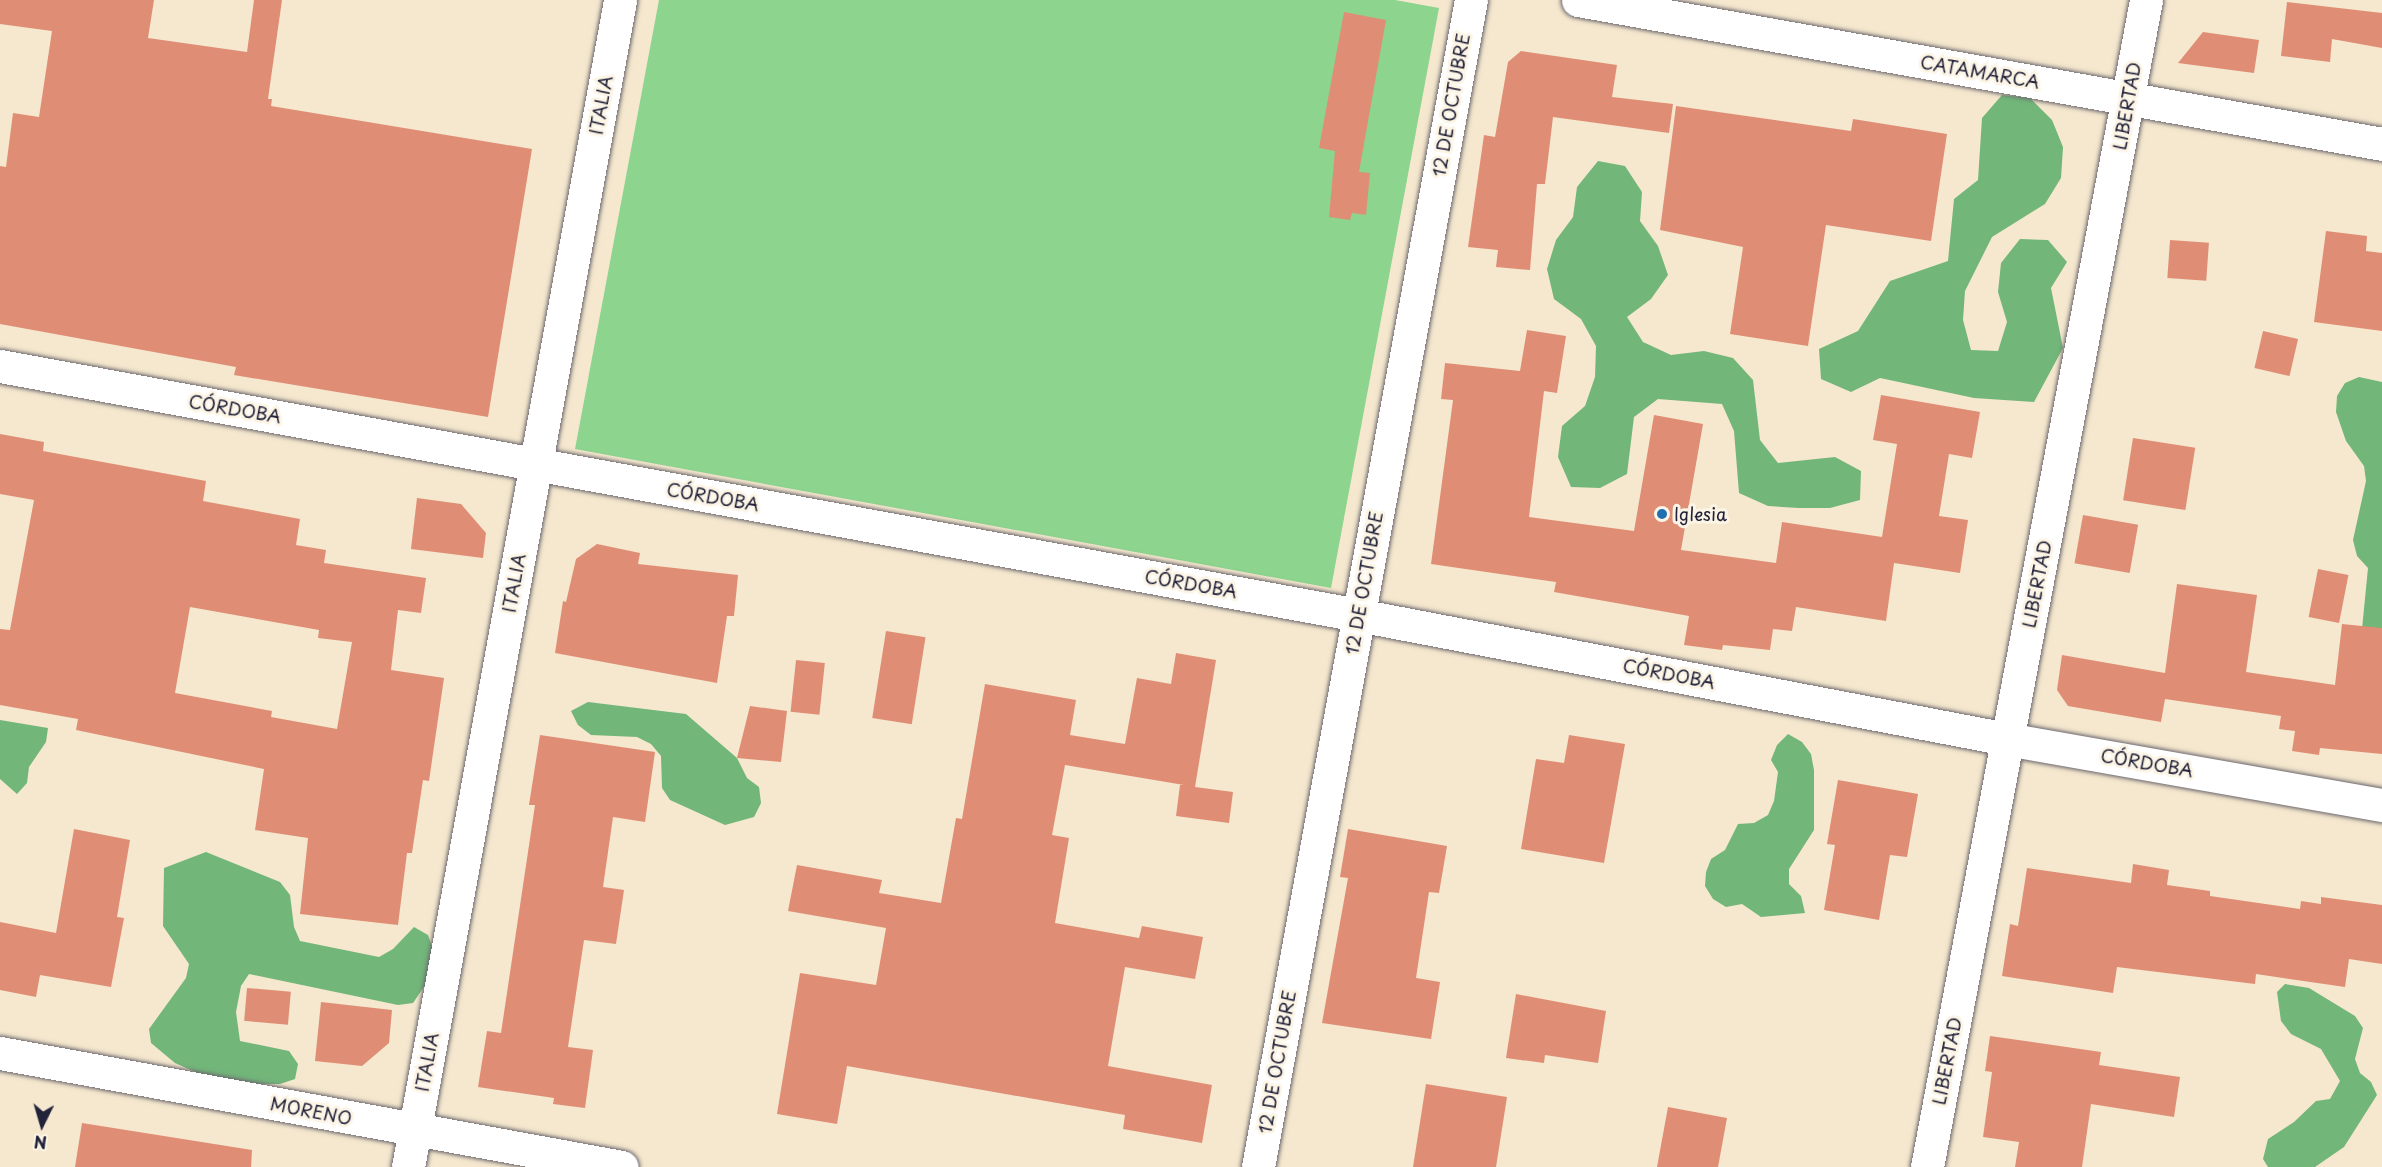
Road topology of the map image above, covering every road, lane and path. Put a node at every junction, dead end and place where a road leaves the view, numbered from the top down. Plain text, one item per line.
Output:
1 (620, 0) edge
2 (1471, 0) edge
3 (1578, 0) edge
4 (2146, 0) edge
5 (2129, 98) junction
6 (2382, 144) edge
7 (0, 366) edge
8 (536, 464) junction
9 (1358, 615) junction
10 (2007, 739) junction
11 (2382, 805) edge
12 (0, 1053) edge
13 (414, 1131) junction
14 (408, 1167) edge
15 (622, 1167) edge
16 (1257, 1167) edge
17 (1927, 1167) edge

1 - 8 street, ITALIA
2 - 9 street, 12 DE OCTUBRE
3 - 5 street, CATAMARCA
4 - 5 street, LIBERTAD
5 - 6 street, CATAMARCA
5 - 10 street, LIBERTAD
7 - 8 street, CÓRDOBA
8 - 9 street, CÓRDOBA
8 - 13 street, ITALIA
9 - 10 street, CÓRDOBA
9 - 16 street, 12 DE OCTUBRE
10 - 11 street, CÓRDOBA
10 - 17 street, LIBERTAD
12 - 13 street, MORENO
13 - 14 street, ITALIA
13 - 15 street, MORENO

